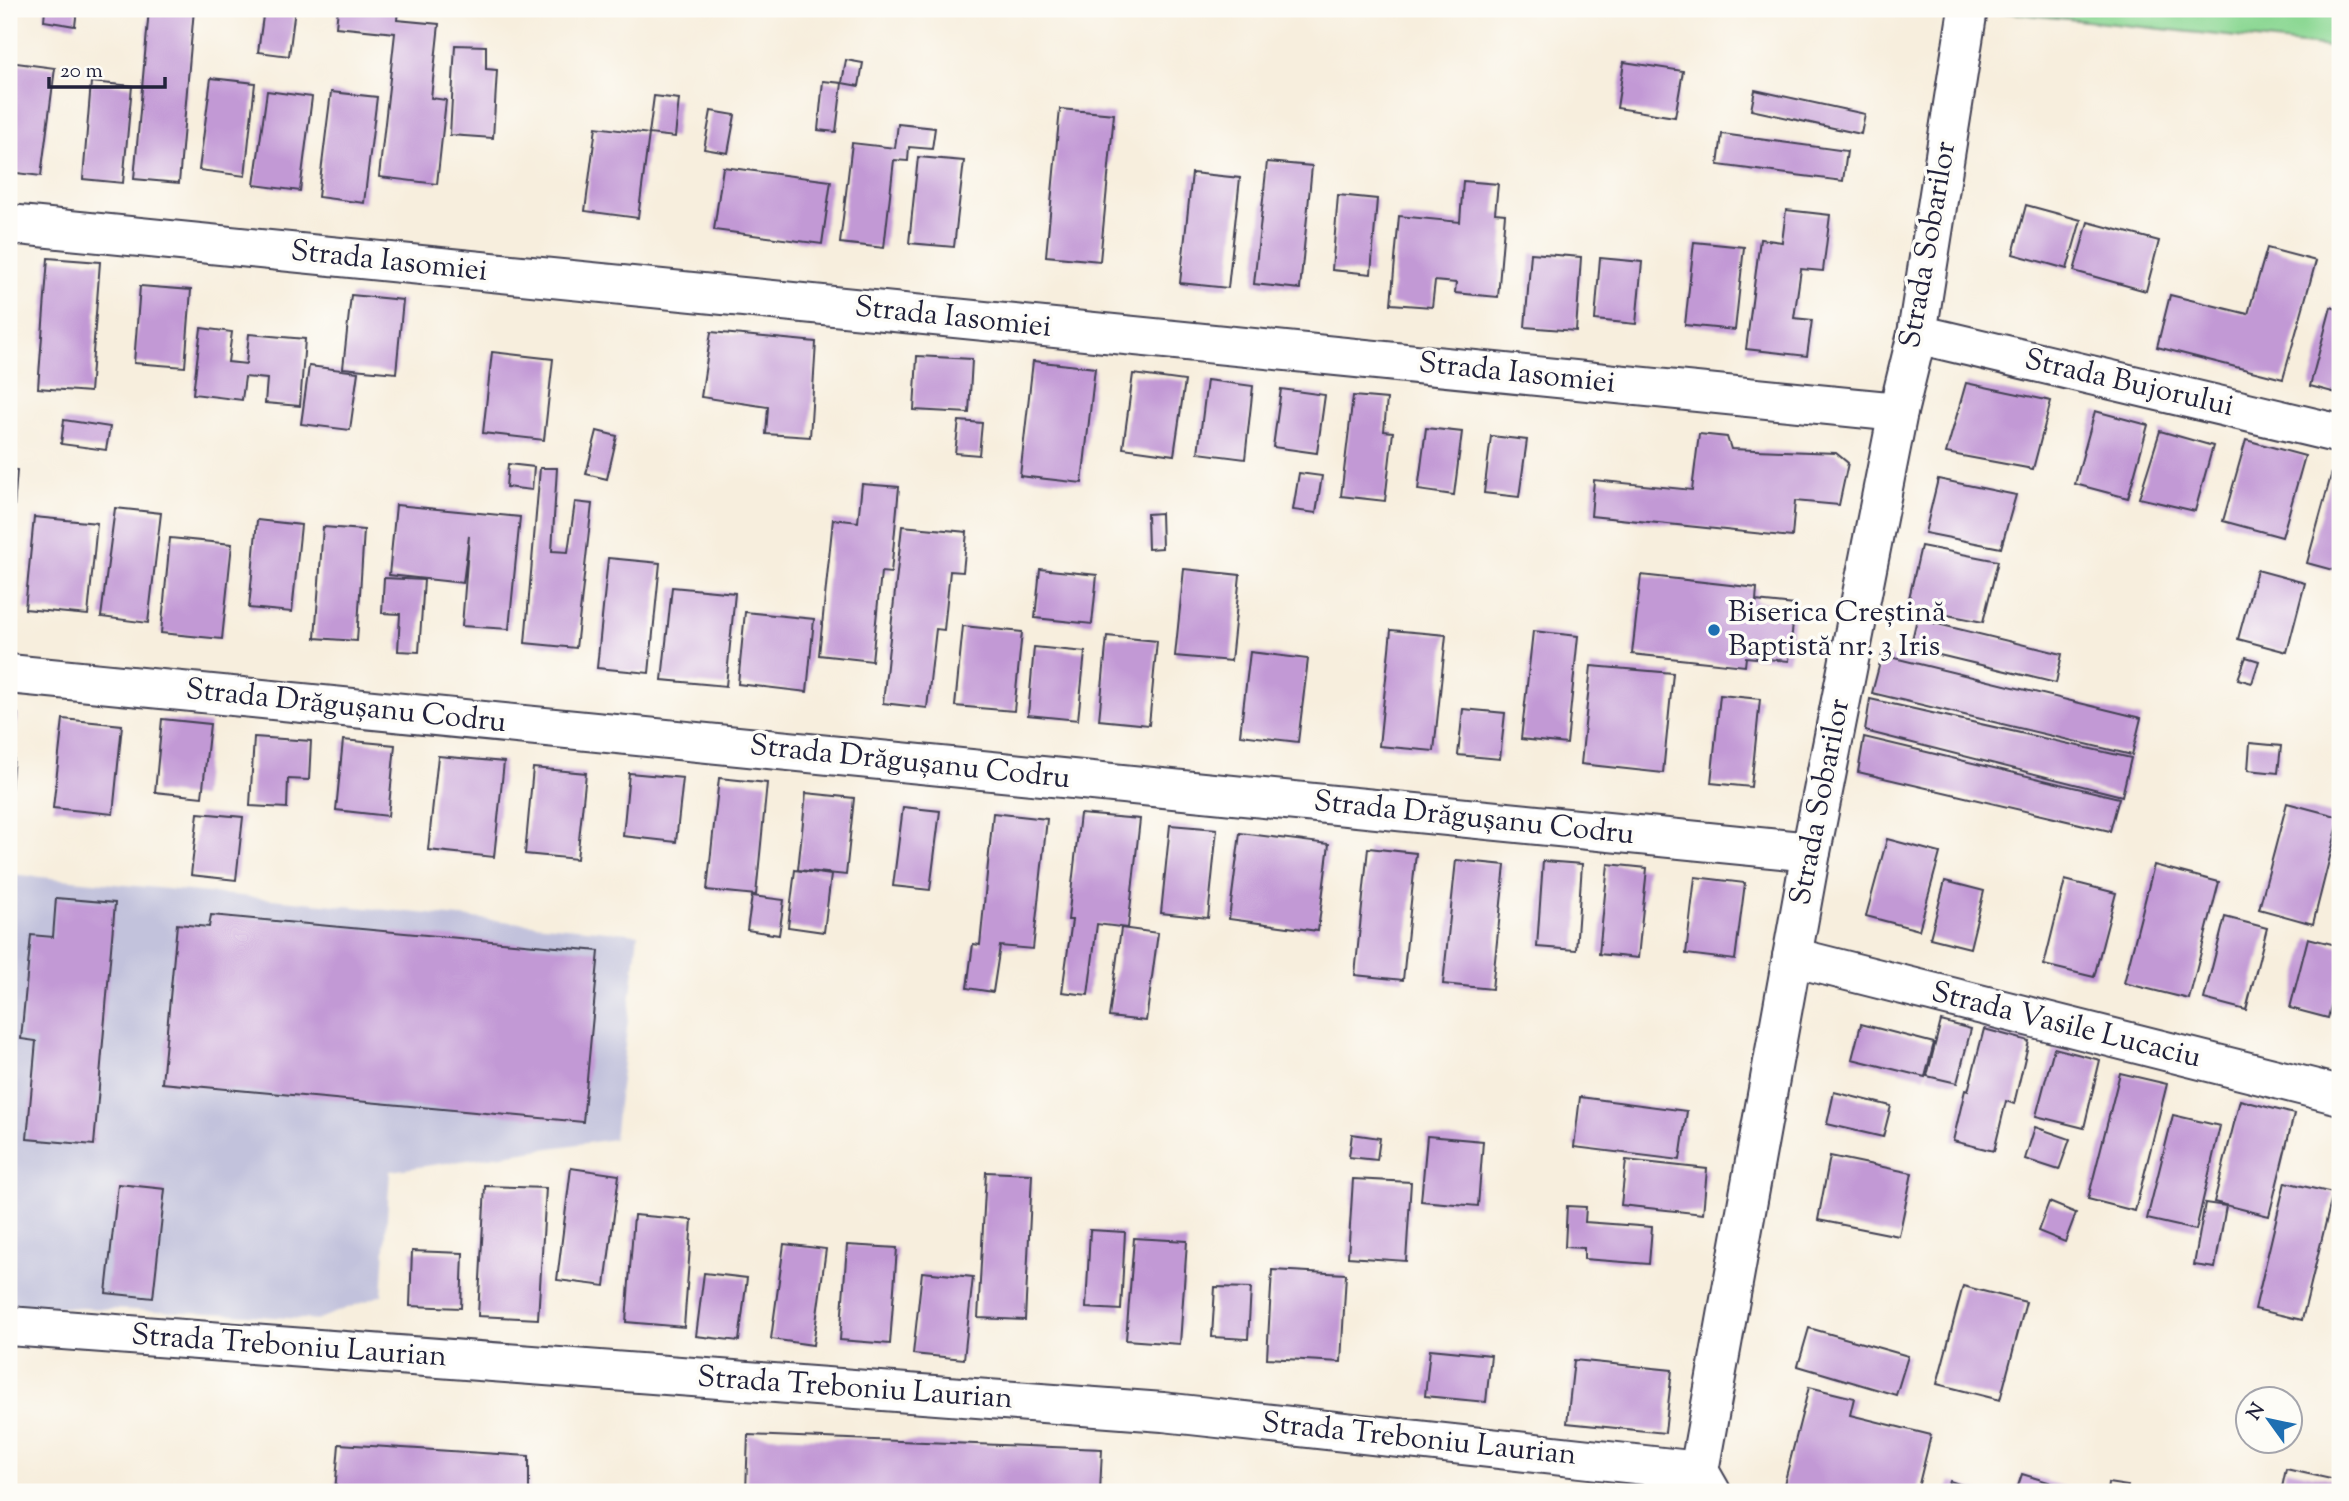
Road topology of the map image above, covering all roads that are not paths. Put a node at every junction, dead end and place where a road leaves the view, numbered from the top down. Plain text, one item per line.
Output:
1 (1968, 9) edge
2 (9, 224) edge
3 (1917, 334) junction
4 (1898, 412) junction
5 (2340, 434) edge
6 (9, 674) edge
7 (1811, 852) junction
8 (1792, 957) junction
9 (2340, 1095) edge
10 (9, 1326) edge
11 (1705, 1482) edge

1 - 3 street, Strada Sobarilor
2 - 4 street, Strada Iasomiei
3 - 4 street, Strada Sobarilor
3 - 5 street, Strada Bujorului
4 - 7 street, Strada Sobarilor
6 - 7 street, Strada Drăgușanu Codru
7 - 8 street, Strada Sobarilor
8 - 9 street, Strada Vasile Lucaciu
8 - 11 street, Strada Sobarilor
10 - 11 street, Strada Treboniu Laurian

